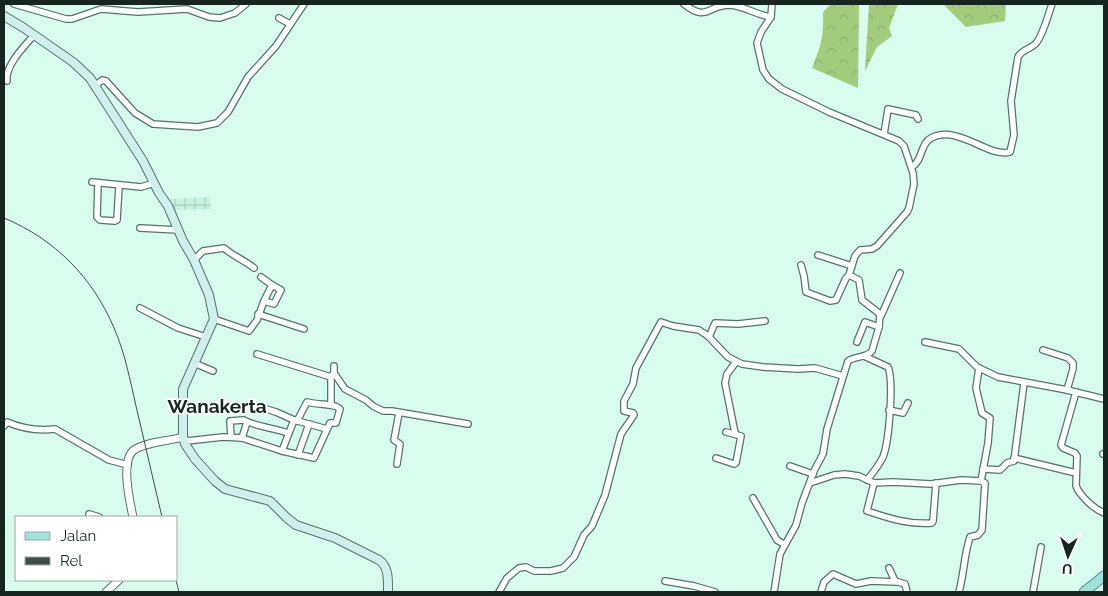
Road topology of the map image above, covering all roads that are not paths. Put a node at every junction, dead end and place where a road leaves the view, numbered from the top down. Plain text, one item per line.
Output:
1 (14, 4) edge
2 (246, 4) edge
3 (304, 4) edge
4 (684, 4) edge
5 (772, 4) edge
6 (1052, 4) edge
7 (4, 16) edge
8 (771, 17) junction
9 (279, 18) dead end
10 (290, 24) junction
11 (34, 35) junction
12 (7, 82) dead end
13 (95, 86) junction
14 (918, 118) dead end
15 (884, 134) junction
16 (912, 167) junction
17 (92, 182) dead end
18 (98, 183) junction
19 (154, 183) junction
20 (119, 186) junction
21 (140, 228) dead end
22 (178, 230) junction
23 (818, 255) dead end
24 (194, 260) junction
25 (801, 265) dead end
26 (852, 266) junction
27 (254, 268) dead end
28 (900, 273) dead end
29 (850, 275) junction
30 (260, 277) dead end
31 (272, 285) junction
32 (264, 302) junction
33 (140, 308) dead end
34 (258, 314) junction
35 (881, 316) junction
36 (214, 319) junction
37 (764, 321) dead end
38 (879, 327) junction
39 (304, 329) dead end
40 (206, 337) junction
41 (709, 337) junction
42 (857, 342) dead end
43 (925, 342) dead end
44 (1043, 350) dead end
45 (257, 354) dead end
46 (862, 356) junction
47 (736, 362) junction
48 (194, 363) junction
49 (334, 366) dead end
50 (979, 368) junction
51 (213, 371) dead end
52 (332, 375) junction
53 (843, 376) junction
54 (1024, 383) junction
55 (1067, 390) junction
56 (1076, 392) junction
57 (1104, 399) edge
58 (908, 403) dead end
59 (331, 405) junction
60 (256, 406) dead end
61 (889, 410) junction
62 (399, 413) junction
63 (296, 420) junction
64 (247, 422) junction
65 (309, 424) junction
66 (468, 424) dead end
67 (4, 426) edge
68 (327, 429) junction
69 (726, 432) dead end
70 (288, 433) junction
71 (735, 433) junction
72 (183, 437) junction
73 (230, 437) junction
74 (242, 438) junction
75 (282, 451) junction
76 (298, 455) junction
77 (716, 458) dead end
78 (1014, 458) junction
79 (397, 464) dead end
80 (128, 465) junction
81 (790, 466) dead end
82 (983, 469) junction
83 (1076, 473) junction
84 (813, 474) junction
85 (867, 480) junction
86 (981, 481) junction
87 (810, 482) junction
88 (874, 483) junction
89 (936, 483) junction
90 (753, 498) dead end
91 (1104, 513) edge
92 (90, 514) dead end
93 (96, 516) edge
94 (133, 516) edge
95 (785, 546) junction
96 (1041, 547) dead end
97 (889, 568) dead end
98 (1104, 576) edge
99 (118, 581) edge
100 (665, 581) dead end
101 (896, 582) junction
102 (106, 592) edge
103 (388, 592) edge
104 (499, 592) edge
105 (715, 592) edge
106 (774, 592) edge
107 (821, 592) edge
108 (907, 592) edge
109 (959, 592) edge
110 (1033, 592) edge
111 (1084, 592) edge

1 - 2 street
3 - 10 street
4 - 8 street
5 - 8 street
6 - 16 street
7 - 11 main road
8 - 15 street
9 - 10 street
10 - 13 street
11 - 12 street
11 - 13 main road
13 - 19 main road
14 - 15 street
15 - 16 street
16 - 26 street
17 - 18 street
18 - 20 street
18 - 20 street
19 - 20 street
19 - 22 main road
21 - 22 street
22 - 24 main road
23 - 26 street
24 - 27 street
24 - 36 main road
25 - 29 street
26 - 29 street
28 - 35 street
29 - 35 street
30 - 31 street
31 - 32 street
31 - 32 street
32 - 34 street
33 - 40 street
34 - 36 street
34 - 39 street
35 - 38 street
36 - 40 main road
37 - 41 street
38 - 42 street
38 - 46 street
40 - 48 main road
41 - 47 street
41 - 104 street
43 - 50 street
44 - 55 street
45 - 52 street
46 - 53 street
46 - 61 street
47 - 53 street
47 - 71 street
48 - 51 street
48 - 72 main road
49 - 52 street
50 - 54 street
50 - 82 street
52 - 59 street
52 - 62 street
53 - 84 street
54 - 55 street
54 - 78 street
55 - 56 street
56 - 57 street
56 - 83 street
58 - 61 street
59 - 63 street
59 - 68 street
60 - 63 street
61 - 85 street
62 - 66 street
62 - 79 street
63 - 65 street
63 - 70 street
64 - 70 street
64 - 73 street
64 - 74 street
65 - 68 street
65 - 76 street
67 - 80 street
68 - 76 street
69 - 71 street
70 - 75 street
71 - 77 street
72 - 73 street
72 - 80 street
72 - 103 main road
73 - 74 street
74 - 75 street
75 - 76 street
78 - 82 street
78 - 83 street
80 - 94 street
81 - 84 street
82 - 86 street
83 - 91 street
84 - 87 street
85 - 87 street
85 - 88 street
86 - 89 street
86 - 109 street
87 - 95 street
88 - 89 street
88 - 89 street
90 - 95 street
92 - 93 street
95 - 106 street
96 - 110 street
97 - 101 street
98 - 111 main road
99 - 102 street
100 - 105 street
101 - 107 street
101 - 108 street

